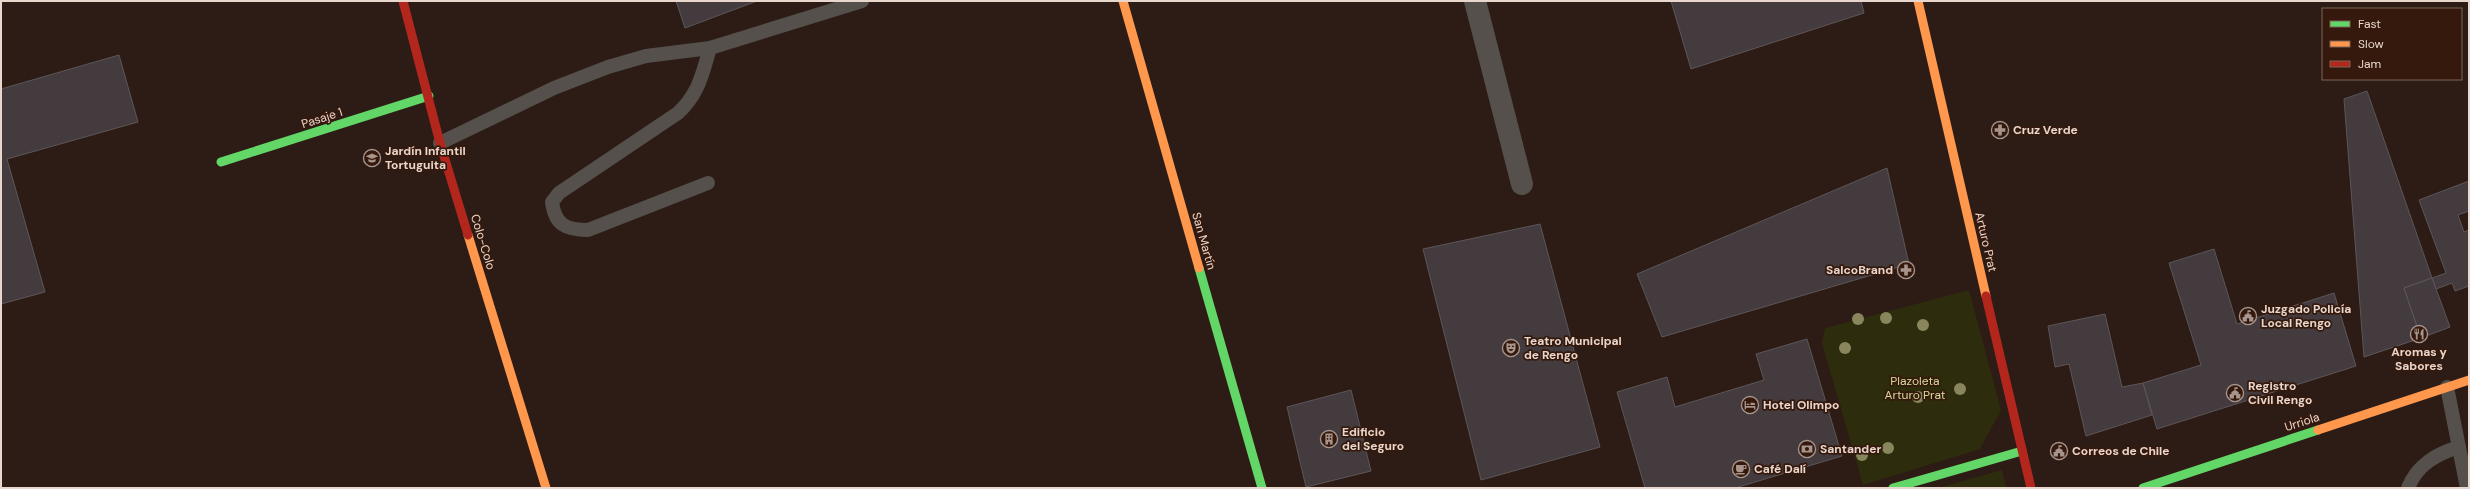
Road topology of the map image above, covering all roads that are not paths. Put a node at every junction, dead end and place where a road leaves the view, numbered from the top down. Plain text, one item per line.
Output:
1 (403, 1) edge
2 (862, 1) edge
3 (1122, 1) edge
4 (1475, 1) edge
5 (1918, 1) edge
6 (710, 48) junction
7 (429, 96) junction
8 (440, 143) junction
9 (221, 162) dead end
10 (708, 183) dead end
11 (1522, 184) dead end
12 (2469, 380) edge
13 (2447, 387) junction
14 (2459, 447) junction
15 (2022, 451) junction
16 (546, 488) edge
17 (1262, 488) edge
18 (1894, 488) edge
19 (2032, 488) edge
20 (2143, 488) edge
21 (2408, 488) edge
22 (2467, 488) edge

1 - 7 main road, Colo-Colo
2 - 6 lane
3 - 17 main road, San Martín
4 - 11 street
5 - 15 main road, Arturo Prat
6 - 8 lane
6 - 10 lane
7 - 8 main road, Colo-Colo
7 - 9 main road, Pasaje 1
8 - 16 main road, Colo-Colo
12 - 13 main road, Urriola
13 - 14 lane
13 - 20 main road, Urriola
14 - 21 lane
14 - 22 lane
15 - 18 main road
15 - 19 main road, Arturo Prat

